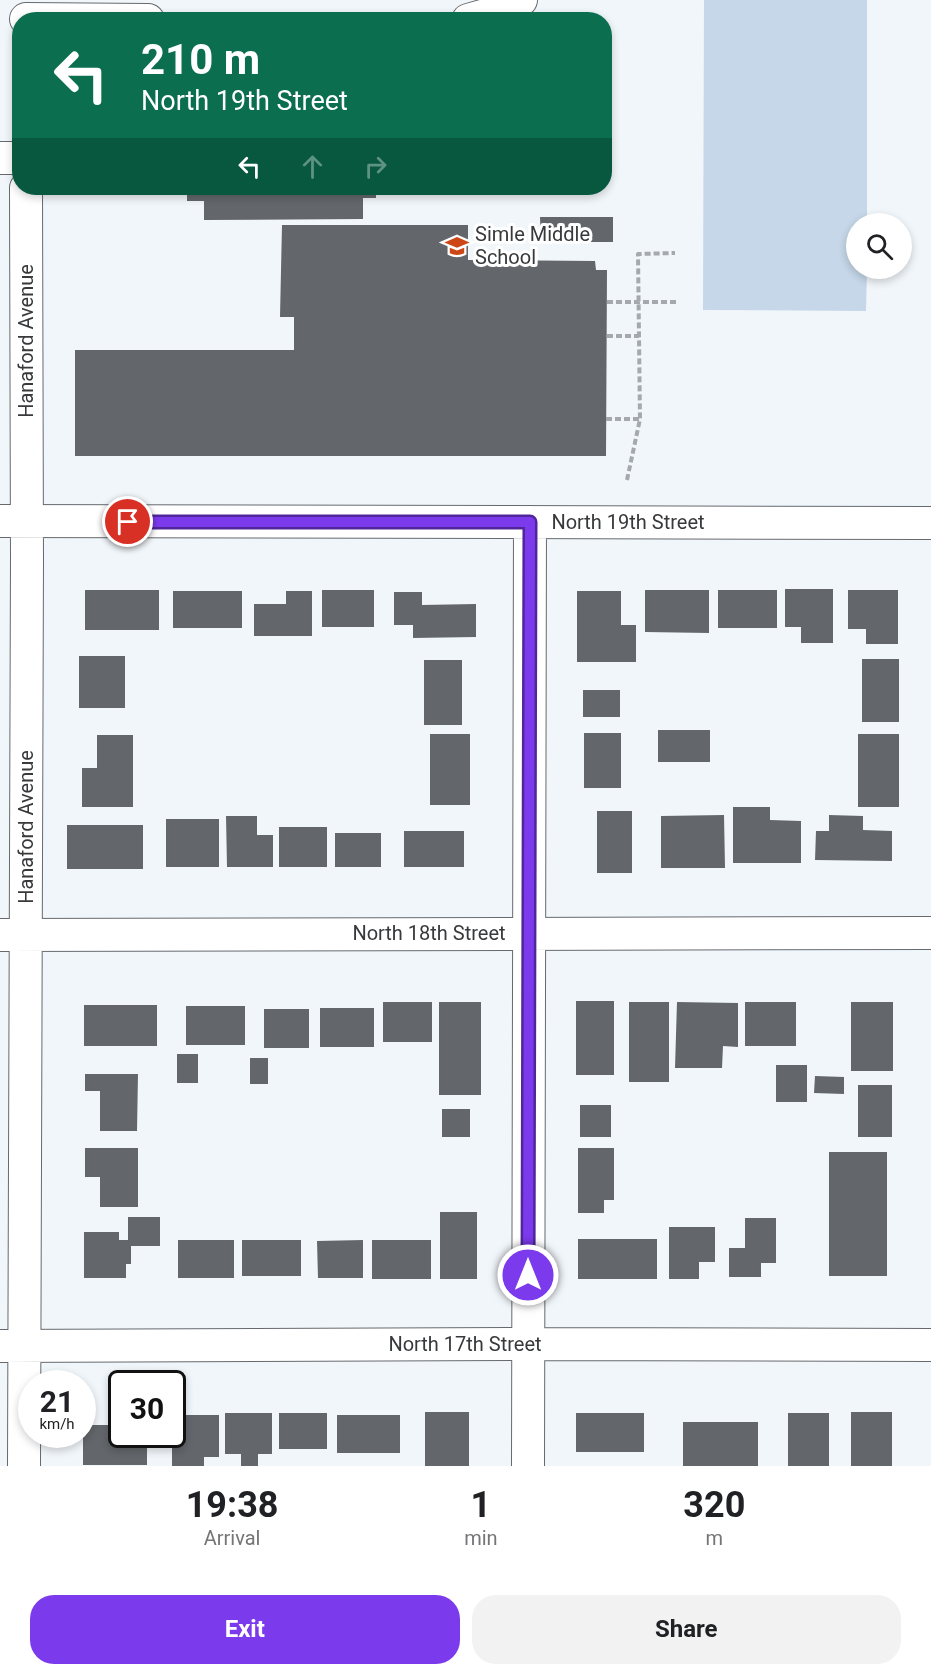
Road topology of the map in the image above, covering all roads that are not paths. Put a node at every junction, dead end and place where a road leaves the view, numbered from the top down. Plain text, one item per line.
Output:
1 (521, 0) edge
2 (494, 12) edge
3 (26, 195) edge
4 (13, 522) edge
5 (530, 522) junction
6 (931, 523) edge
7 (530, 933) junction
8 (931, 933) edge
9 (13, 935) edge
10 (528, 1344) junction
11 (931, 1345) edge
12 (12, 1346) edge
13 (24, 1466) edge
14 (528, 1466) edge

1 - 2 street
3 - 4 street, Hanaford Avenue
4 - 5 street, North 19th Street
4 - 9 street, Hanaford Avenue
5 - 6 street, North 19th Street
5 - 7 street
7 - 8 street, North 18th Street
7 - 9 street, North 18th Street
7 - 10 street
9 - 12 street, Hanaford Avenue
10 - 11 street, North 17th Street
10 - 12 street, North 17th Street
10 - 14 street
12 - 13 street, Hanaford Avenue

